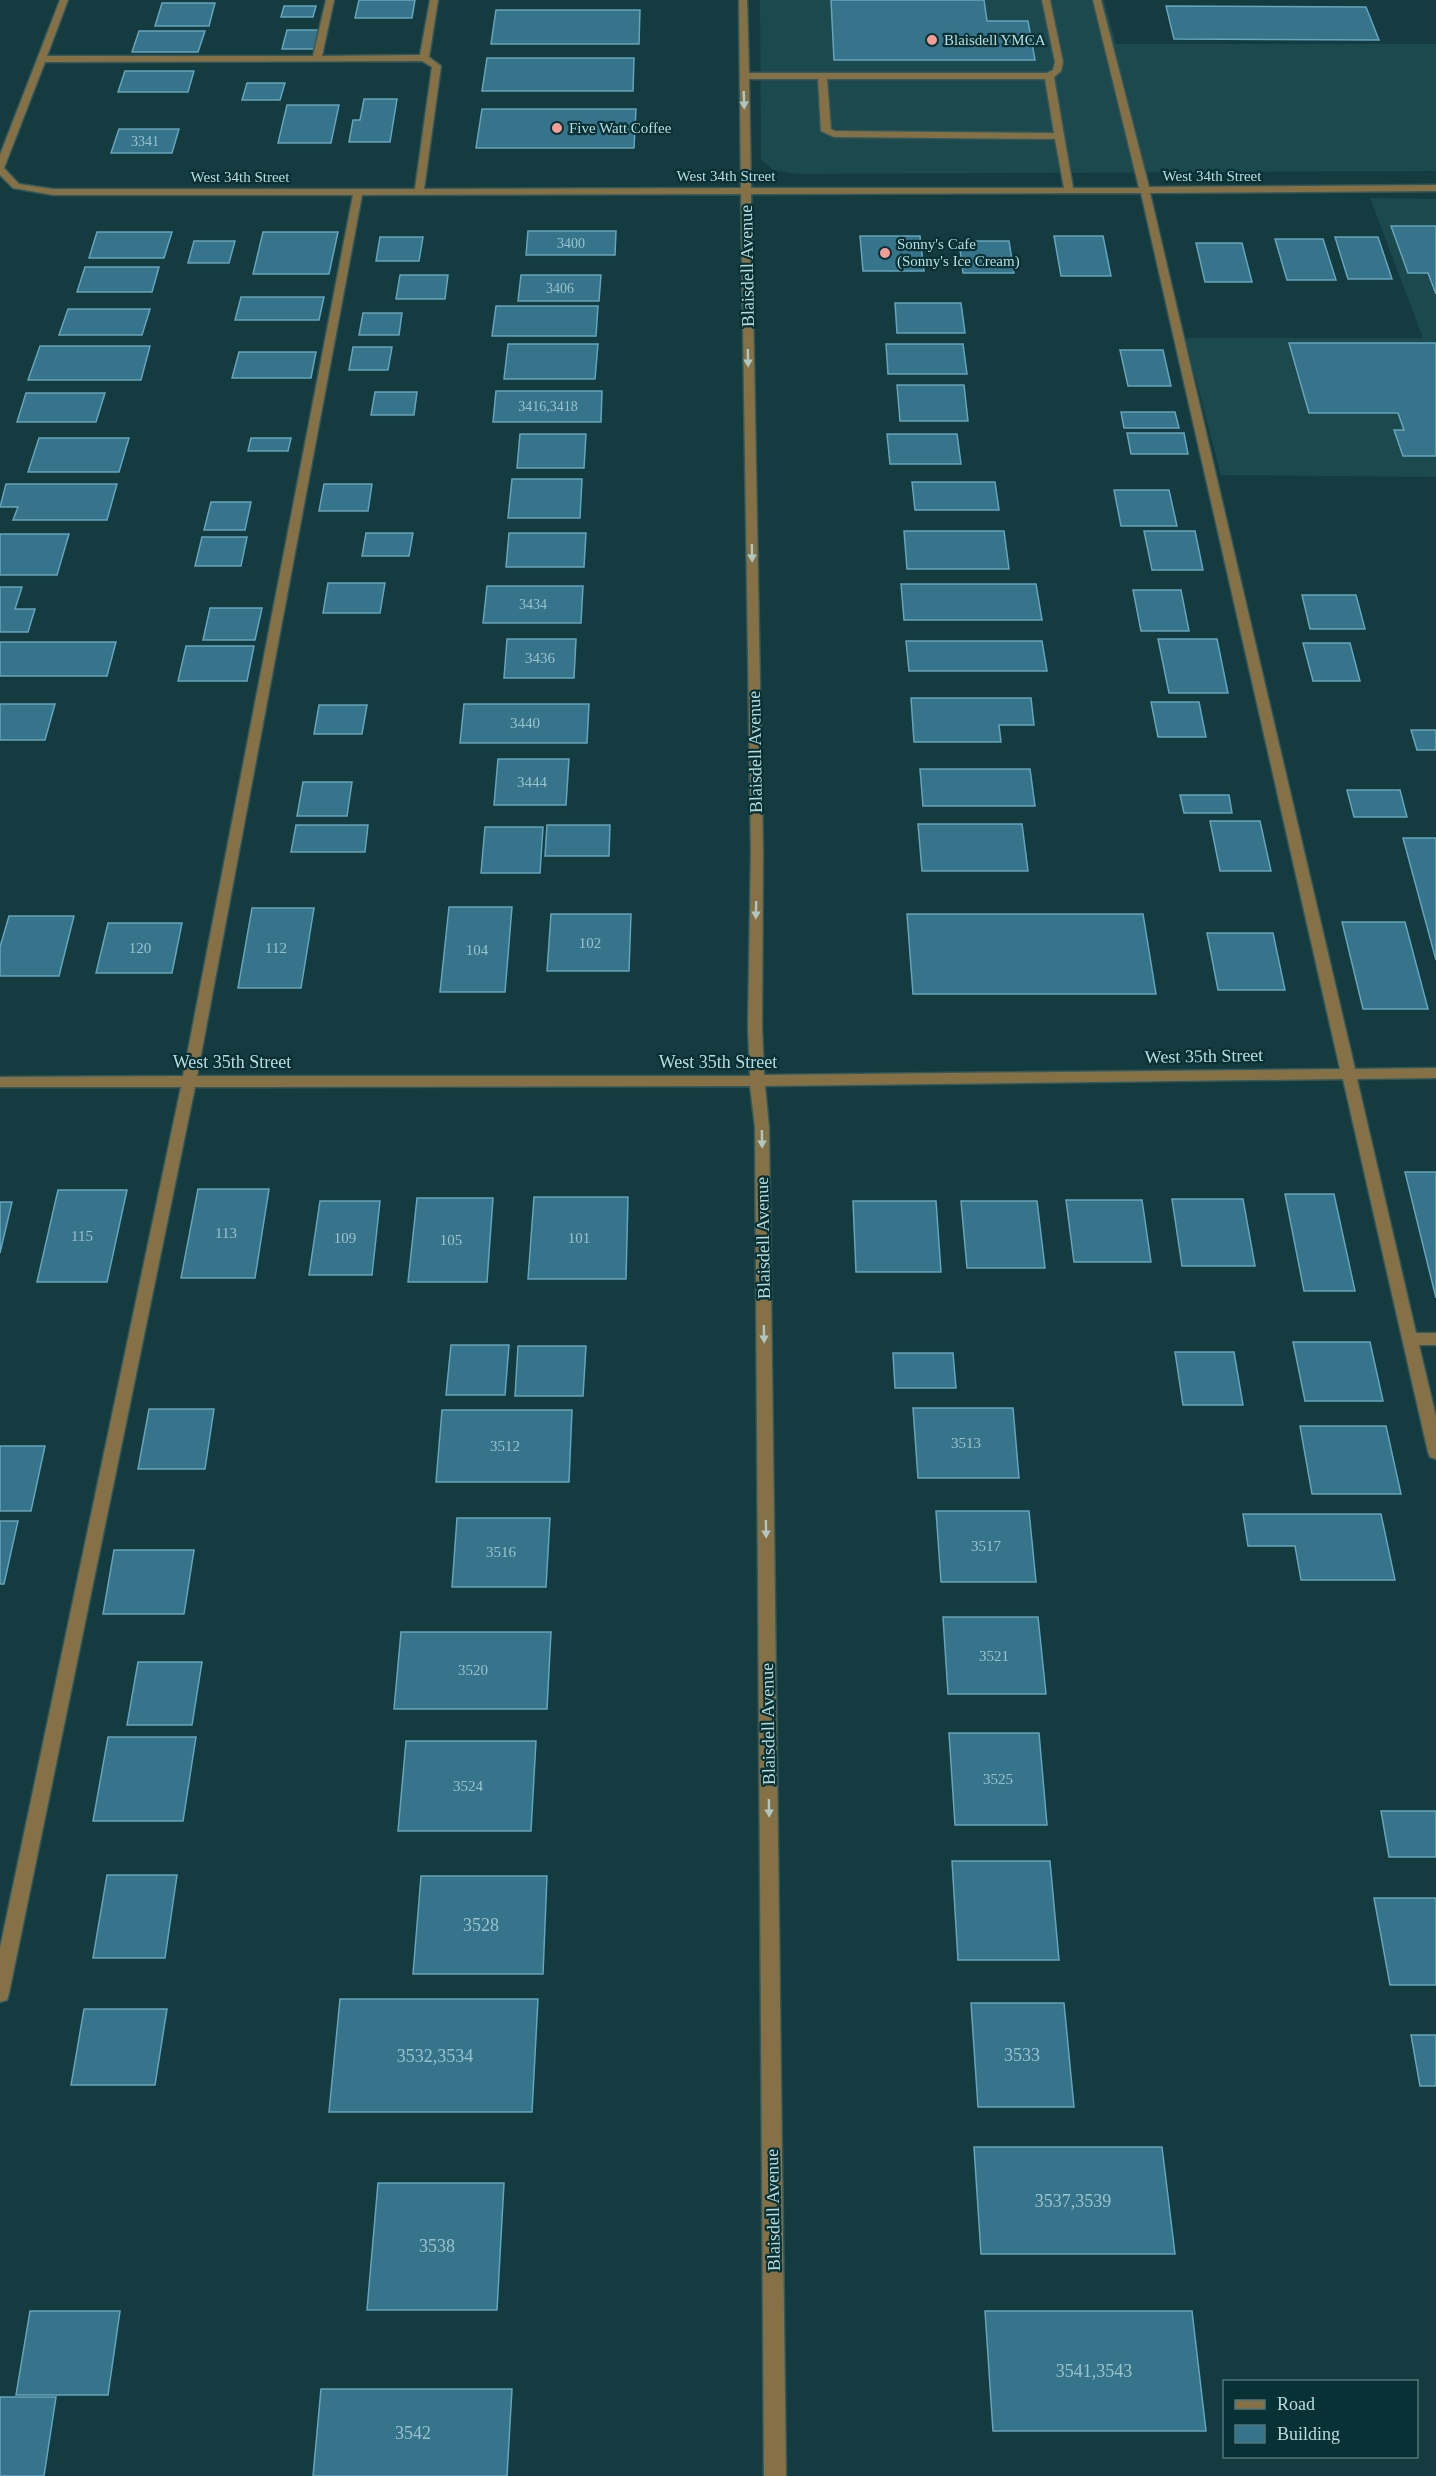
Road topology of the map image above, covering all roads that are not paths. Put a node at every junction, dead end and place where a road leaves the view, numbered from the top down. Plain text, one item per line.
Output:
1 (64, 0) edge
2 (330, 0) edge
3 (434, 0) edge
4 (743, 0) edge
5 (1046, 0) edge
6 (1096, 0) edge
7 (317, 58) junction
8 (424, 58) junction
9 (41, 59) junction
10 (743, 76) junction
11 (822, 76) junction
12 (1049, 76) junction
13 (1060, 136) junction
14 (0, 168) edge
15 (1436, 188) edge
16 (746, 191) junction
17 (1070, 191) junction
18 (1145, 191) junction
19 (358, 192) junction
20 (419, 192) junction
21 (1348, 1073) junction
22 (1436, 1073) edge
23 (757, 1081) junction
24 (0, 1082) edge
25 (189, 1082) junction
26 (1410, 1339) junction
27 (1436, 1339) edge
28 (1436, 1452) edge
29 (0, 1993) edge
30 (775, 2476) edge

1 - 9 street
2 - 7 street
3 - 8 street
4 - 10 street, Blaisdell Avenue
5 - 12 street
6 - 18 street
7 - 8 street
7 - 9 street
8 - 20 street
9 - 14 street
10 - 11 street
10 -> 16 street, Blaisdell Avenue
11 - 12 street
11 - 13 street
12 - 13 street
13 - 17 street
14 - 19 street, West 34th Street
15 - 18 street, West 34th Street
16 - 17 street, West 34th Street
16 - 20 street, West 34th Street
16 -> 23 street, Blaisdell Avenue
17 - 18 street, West 34th Street
18 - 21 street
19 - 20 street, West 34th Street
19 - 25 street
21 - 22 street, West 35th Street
21 - 23 street, West 35th Street
21 - 26 street
23 - 25 street, West 35th Street
23 -> 30 street, Blaisdell Avenue
24 - 25 street, West 35th Street
25 - 29 street
26 - 27 street
26 - 28 street

